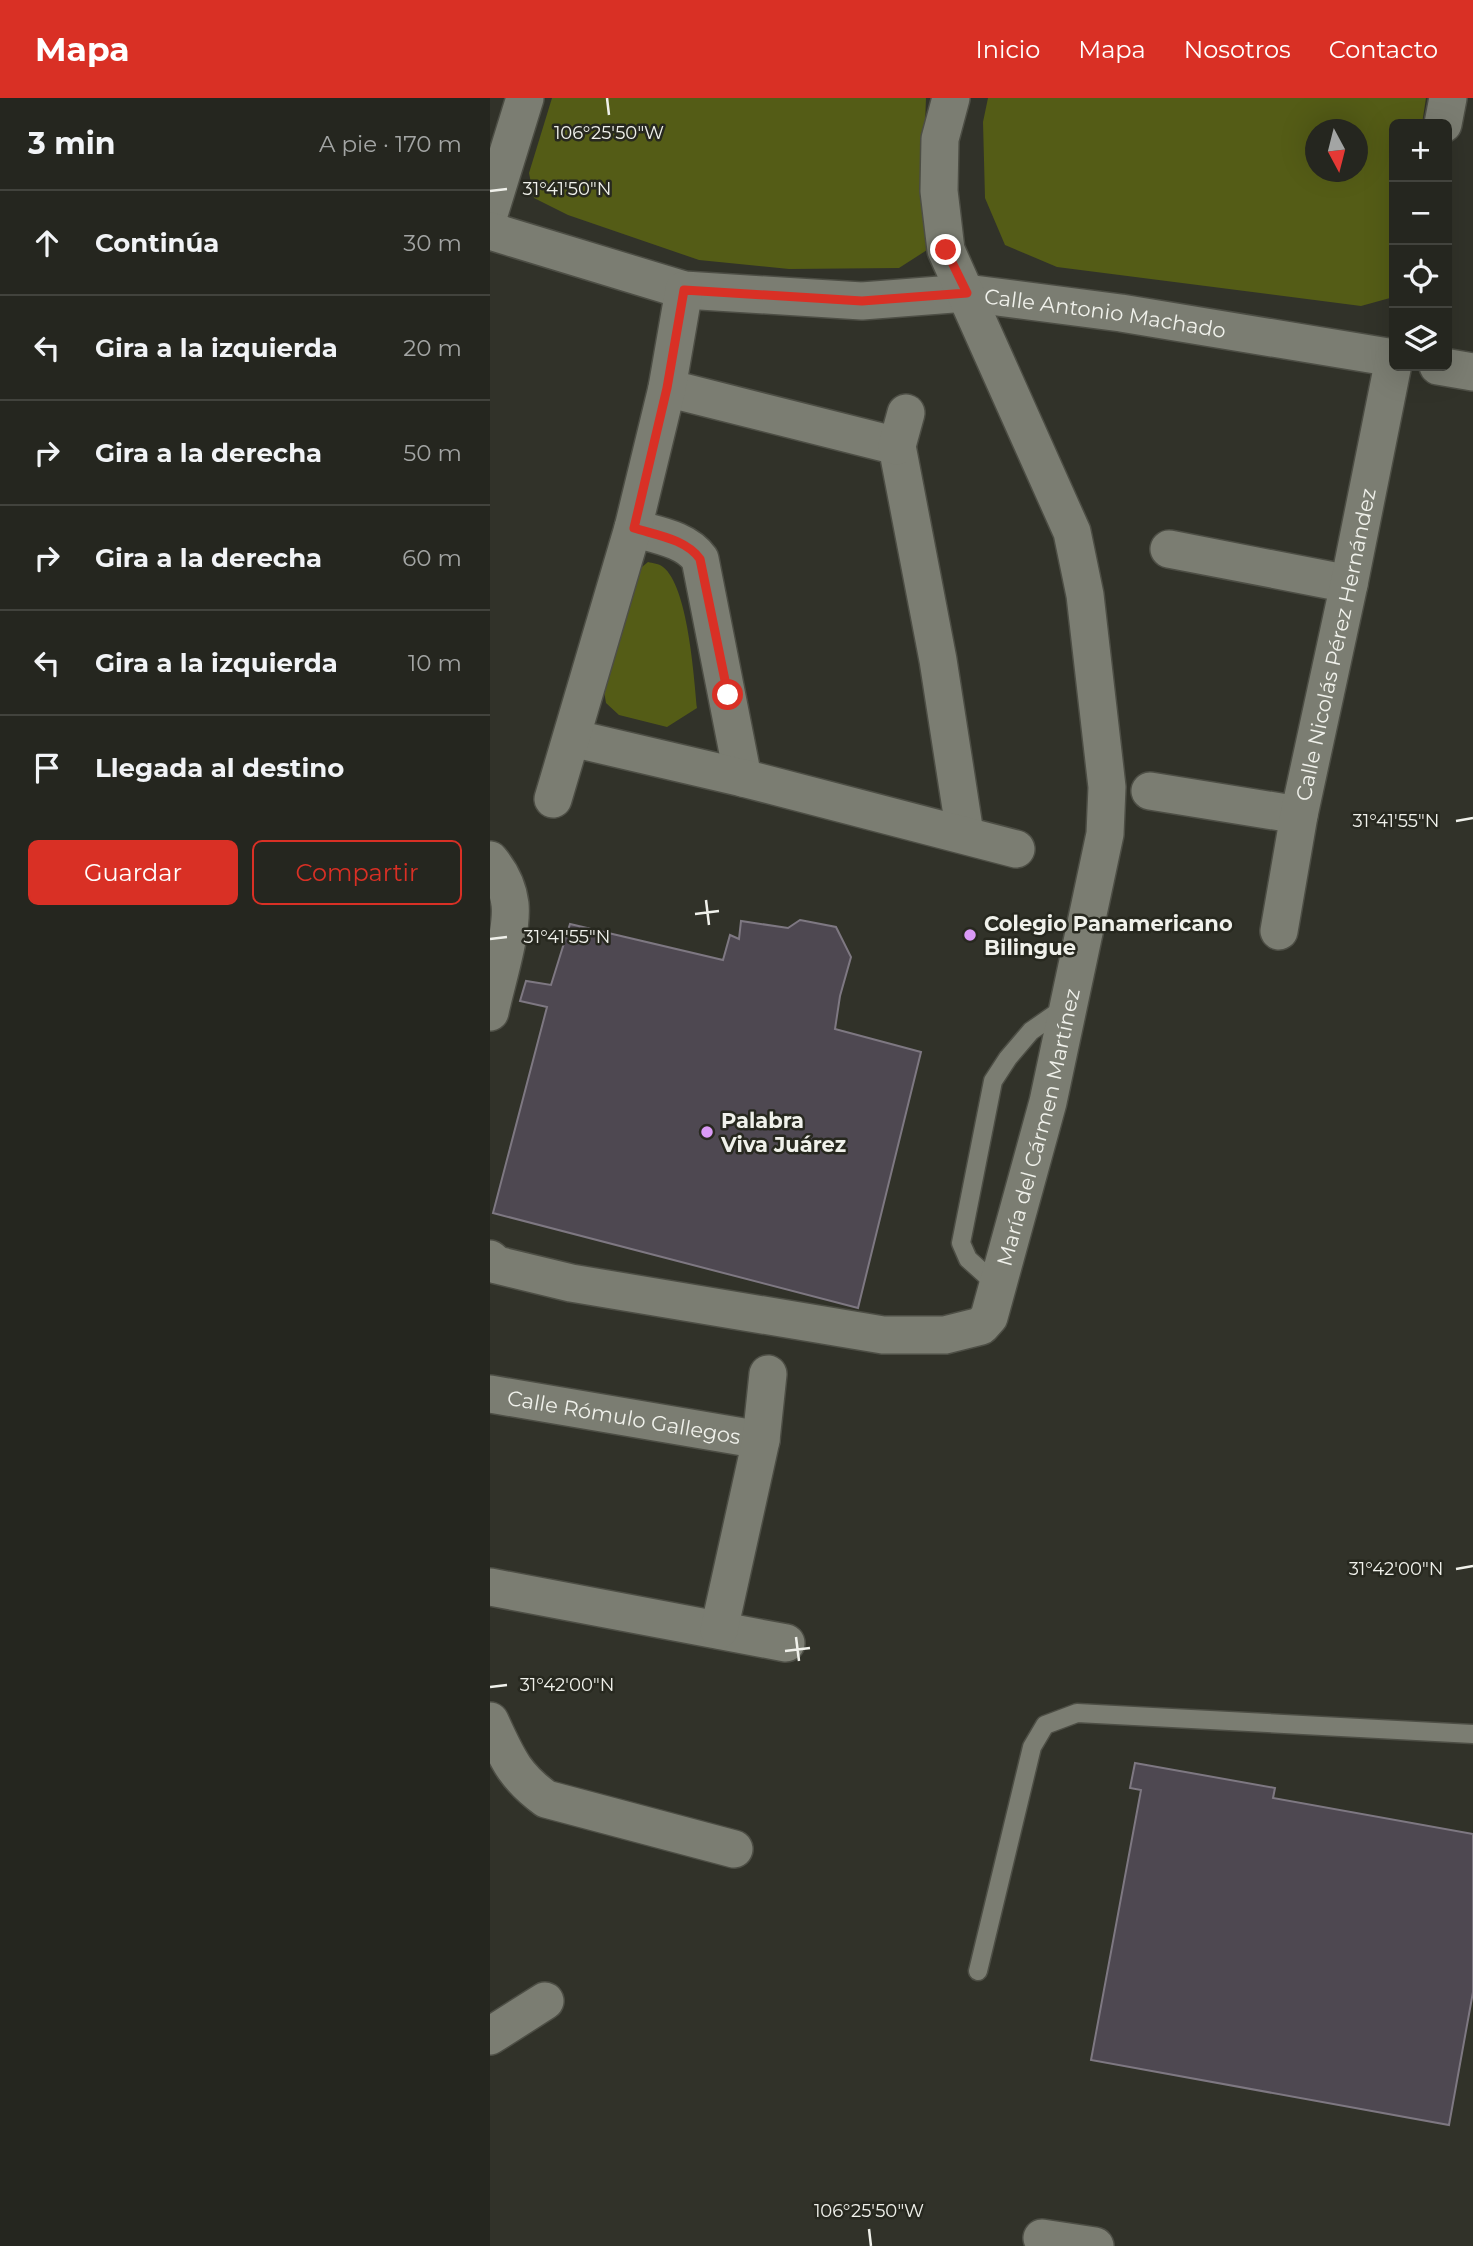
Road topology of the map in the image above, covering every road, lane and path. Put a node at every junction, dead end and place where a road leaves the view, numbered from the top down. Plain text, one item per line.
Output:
1 (525, 98) edge
2 (951, 98) edge
3 (1448, 98) edge
4 (1444, 119) edge
5 (490, 211) edge
6 (490, 231) edge
7 (684, 290) junction
8 (967, 293) junction
9 (1389, 358) edge
10 (1452, 368) edge
11 (1392, 371) edge
12 (1473, 372) edge
13 (667, 388) junction
14 (634, 528) junction
15 (1169, 549) dead end
16 (1349, 584) junction
17 (572, 738) junction
18 (743, 778) junction
19 (1150, 791) dead end
20 (553, 799) dead end
21 (1298, 815) junction
22 (965, 834) junction
23 (1016, 849) dead end
24 (490, 860) edge
25 (1279, 931) dead end
26 (1069, 1004) junction
27 (490, 1012) edge
28 (490, 1259) edge
29 (993, 1302) junction
30 (768, 1374) dead end
31 (490, 1394) edge
32 (761, 1440) junction
33 (490, 1587) edge
34 (719, 1630) junction
35 (786, 1643) dead end
36 (490, 1721) edge
37 (1473, 1734) edge
38 (734, 1849) dead end
39 (978, 1971) dead end
40 (545, 2001) dead end
41 (490, 2036) edge
42 (1042, 2238) dead end
43 (1095, 2246) edge

1 - 5 street
2 - 8 street, María del Cármen Martínez
3 - 4 street
6 - 7 street, Calle Antonio Machado
7 - 8 street, Calle Antonio Machado
7 - 13 street
8 - 9 street, Calle Antonio Machado
8 - 26 street, María del Cármen Martínez
10 - 12 street
11 - 16 street, Calle Nicolás Pérez Hernández
13 - 14 street
13 - 22 street
14 - 17 street
14 - 18 street
15 - 16 street
16 - 21 street, Calle Nicolás Pérez Hernández
17 - 18 street
17 - 20 street
18 - 22 street
19 - 21 street
21 - 25 street, Calle Nicolás Pérez Hernández
22 - 23 street
24 - 27 street
26 - 29 street, María del Cármen Martínez
26 - 29 lane
28 - 29 street
30 - 32 street
31 - 32 street, Calle Rómulo Gallegos
32 - 34 street
33 - 34 street
34 - 35 street
36 - 38 street
37 - 39 lane
40 - 41 street
42 - 43 street

